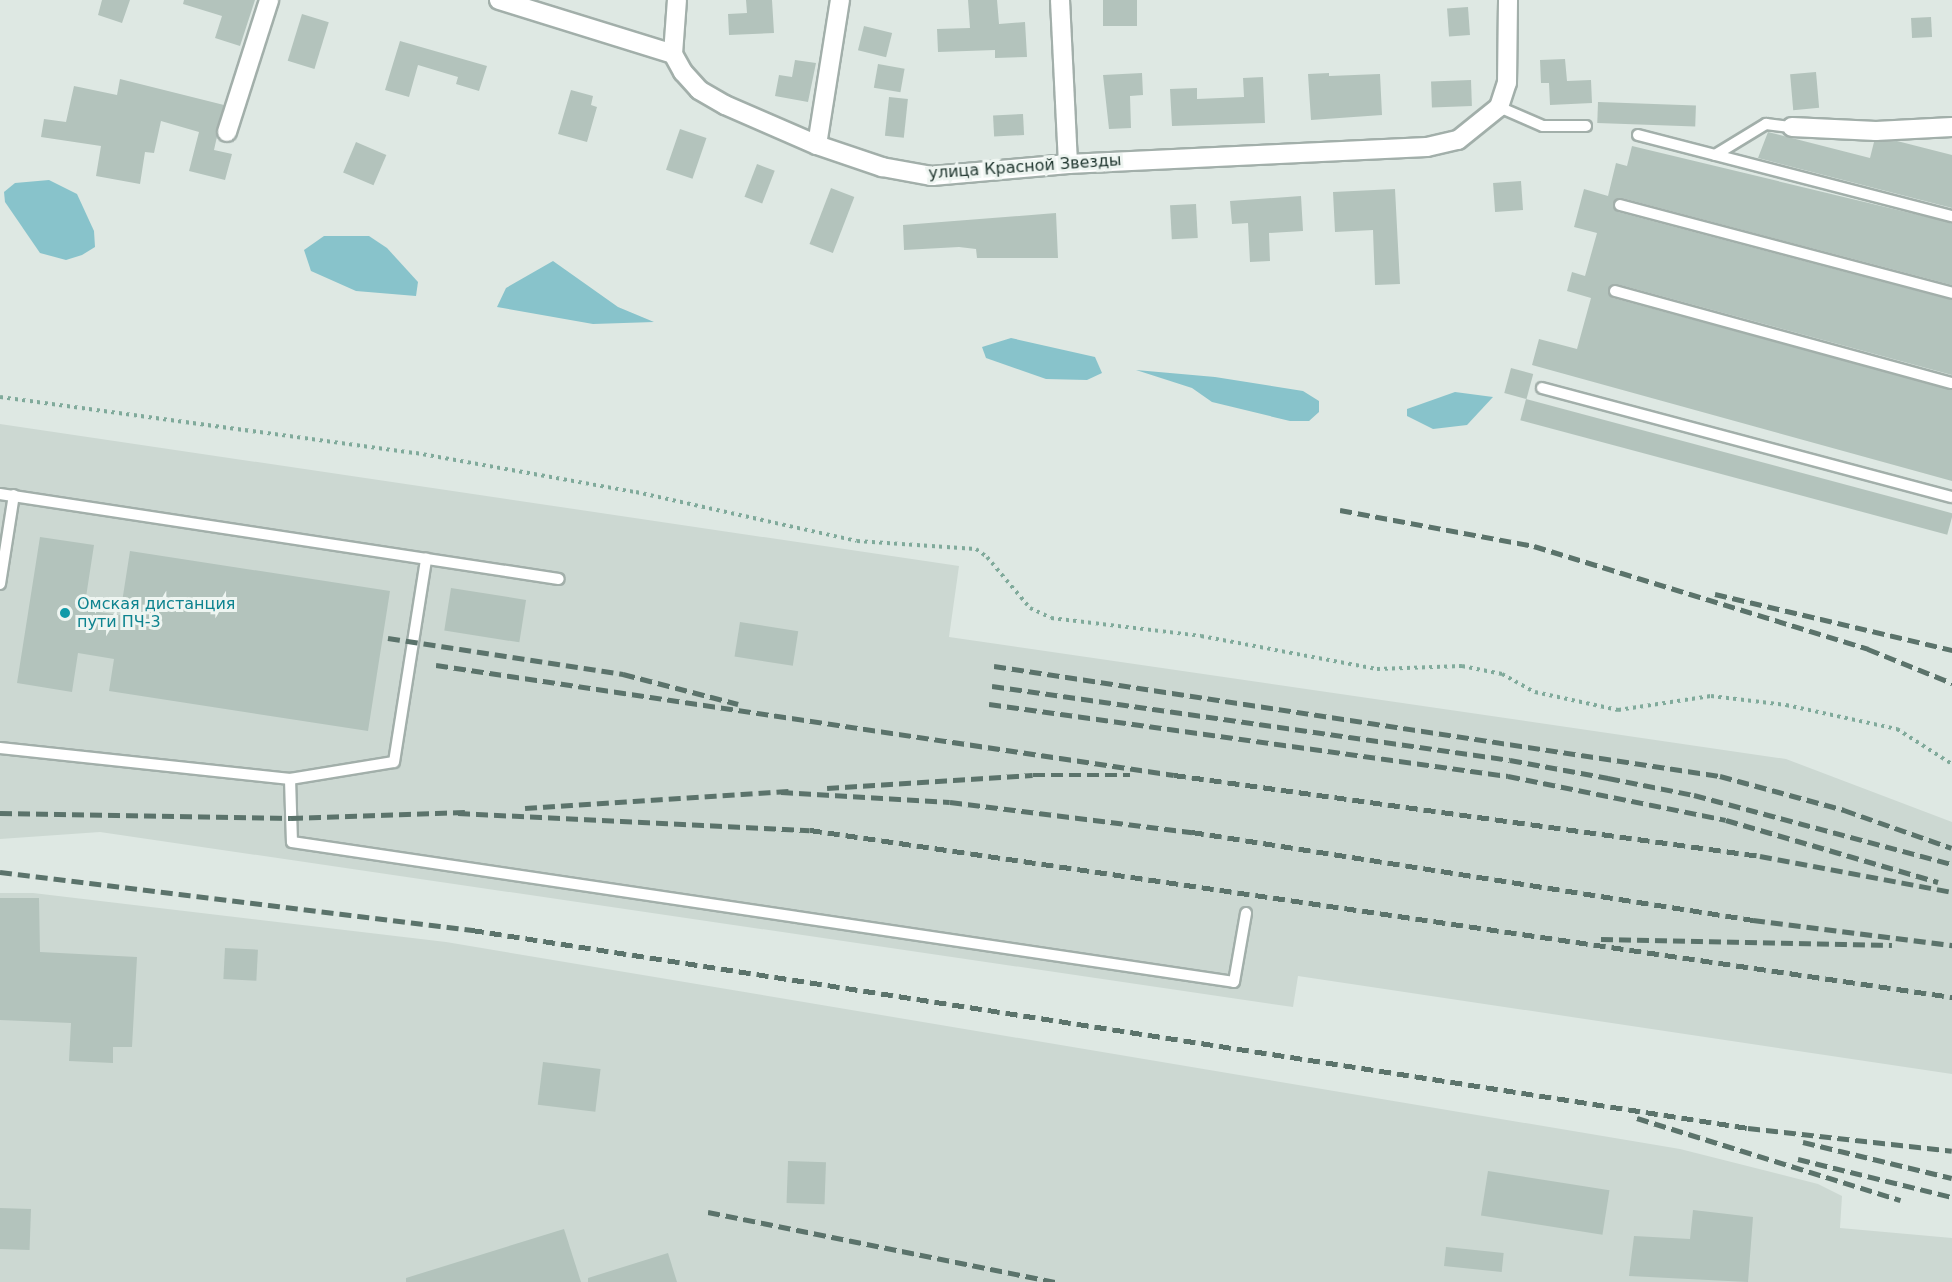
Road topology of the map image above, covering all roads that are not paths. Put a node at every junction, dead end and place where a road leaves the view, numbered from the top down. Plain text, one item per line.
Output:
1 (269, 0) edge
2 (499, 0) edge
3 (677, 0) edge
4 (840, 0) edge
5 (1060, 0) edge
6 (1508, 0) edge
7 (673, 54) junction
8 (1498, 107) junction
9 (1586, 126) dead end
10 (1792, 127) joint
11 (1952, 127) edge
12 (227, 132) dead end
13 (1638, 135) dead end
14 (818, 145) junction
15 (1714, 155) junction
16 (1068, 164) junction
17 (1620, 205) dead end
18 (1952, 216) edge
19 (1615, 291) dead end
20 (1952, 293) edge
21 (1952, 383) edge
22 (1542, 387) dead end
23 (0, 494) edge
24 (14, 495) junction
25 (1952, 497) edge
26 (426, 559) junction
27 (559, 579) dead end
28 (0, 584) edge
29 (0, 748) edge
30 (290, 779) junction
31 (1246, 913) dead end

1 - 12 street
2 - 7 street
3 - 7 street
4 - 14 street
5 - 16 street
6 - 8 street
7 - 14 street, улица Красной Звезды
8 - 9 lane
8 - 16 street, улица Красной Звезды
10 - 11 street
10 - 15 lane
13 - 15 lane
14 - 16 street, улица Красной Звезды
15 - 18 lane
17 - 20 lane
19 - 21 lane
22 - 25 lane
23 - 24 lane
24 - 26 lane
24 - 28 lane
26 - 27 lane
26 - 30 lane
29 - 30 lane
30 - 31 lane

